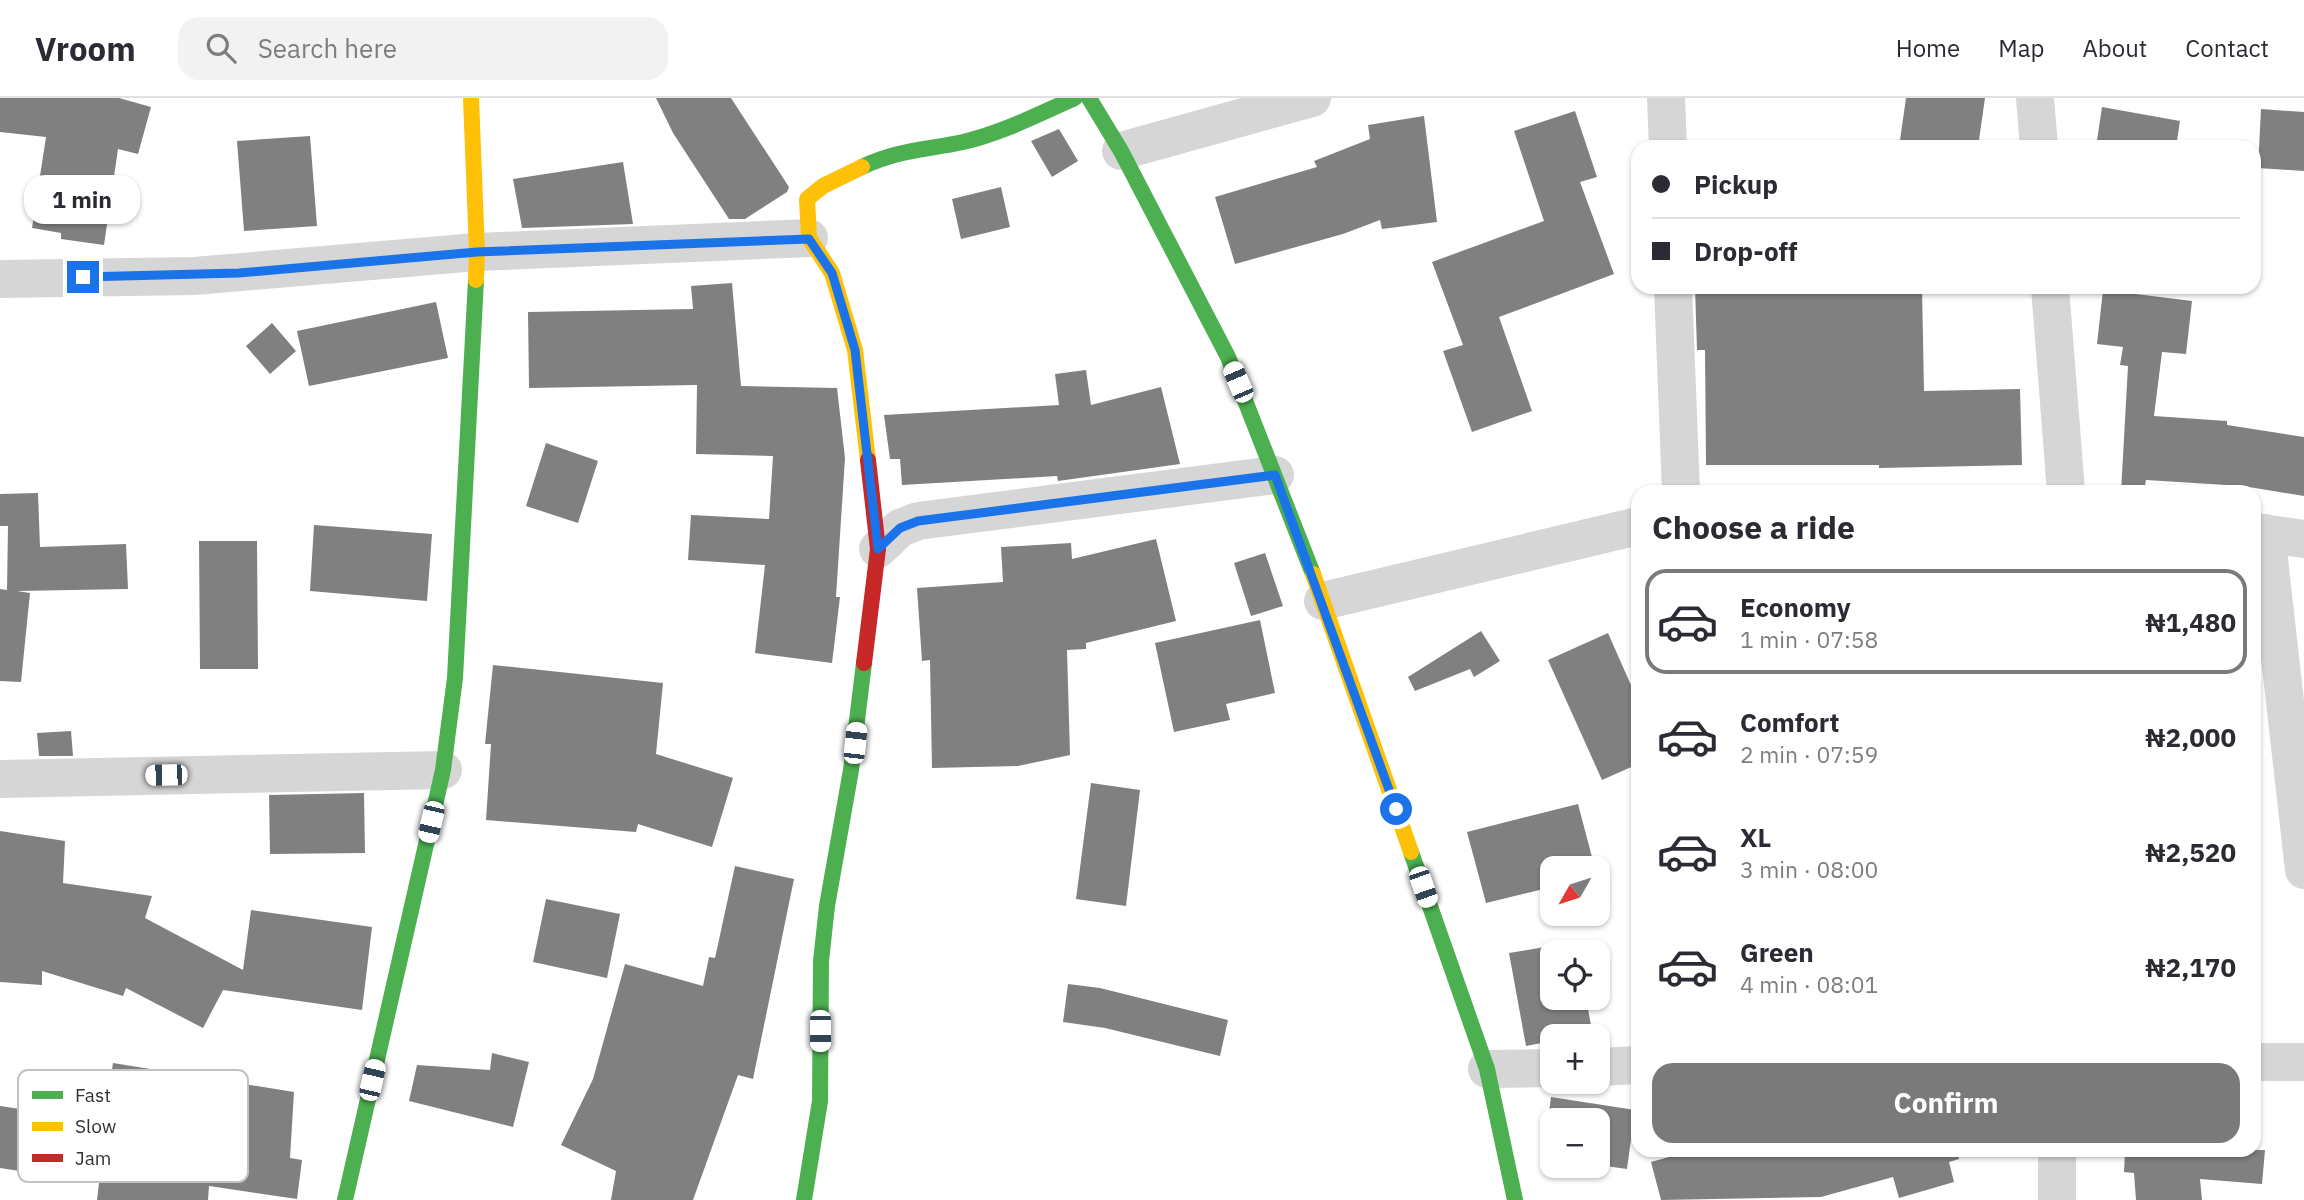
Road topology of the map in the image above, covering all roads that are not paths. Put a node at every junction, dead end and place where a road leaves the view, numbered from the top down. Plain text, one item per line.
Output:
1 (471, 98) edge
2 (1075, 98) edge
3 (1089, 98) edge
4 (1312, 98) edge
5 (1666, 98) edge
6 (2035, 98) edge
7 (1668, 140) edge
8 (2038, 140) edge
9 (1121, 151) junction
10 (809, 239) junction
11 (477, 252) junction
12 (0, 279) edge
13 (1673, 294) edge
14 (2051, 294) edge
15 (1275, 475) junction
16 (1681, 485) edge
17 (2065, 485) edge
18 (1631, 528) edge
19 (2261, 533) edge
20 (2304, 539) edge
21 (2261, 541) edge
22 (878, 549) junction
23 (1323, 601) junction
24 (443, 770) junction
25 (0, 779) edge
26 (2304, 870) edge
27 (2261, 1062) edge
28 (2304, 1062) edge
29 (1631, 1065) edge
30 (1610, 1066) edge
31 (1540, 1068) edge
32 (1487, 1069) junction
33 (2057, 1157) edge
34 (345, 1200) edge
35 (804, 1200) edge
36 (1515, 1200) edge
37 (2057, 1200) edge

1 - 11 street
2 - 10 street
3 - 9 street
4 - 9 street
5 - 7 street
6 - 8 street
9 - 15 street
10 - 11 street
10 - 22 street
11 - 12 street
11 - 24 street
13 - 16 street
14 - 17 street
15 - 22 street
15 - 23 street
18 - 23 street
19 - 20 street
21 - 26 street
22 - 35 street
23 - 32 street
24 - 25 street
24 - 34 street
27 - 28 street
29 - 30 street
31 - 32 street
32 - 36 street
33 - 37 street

